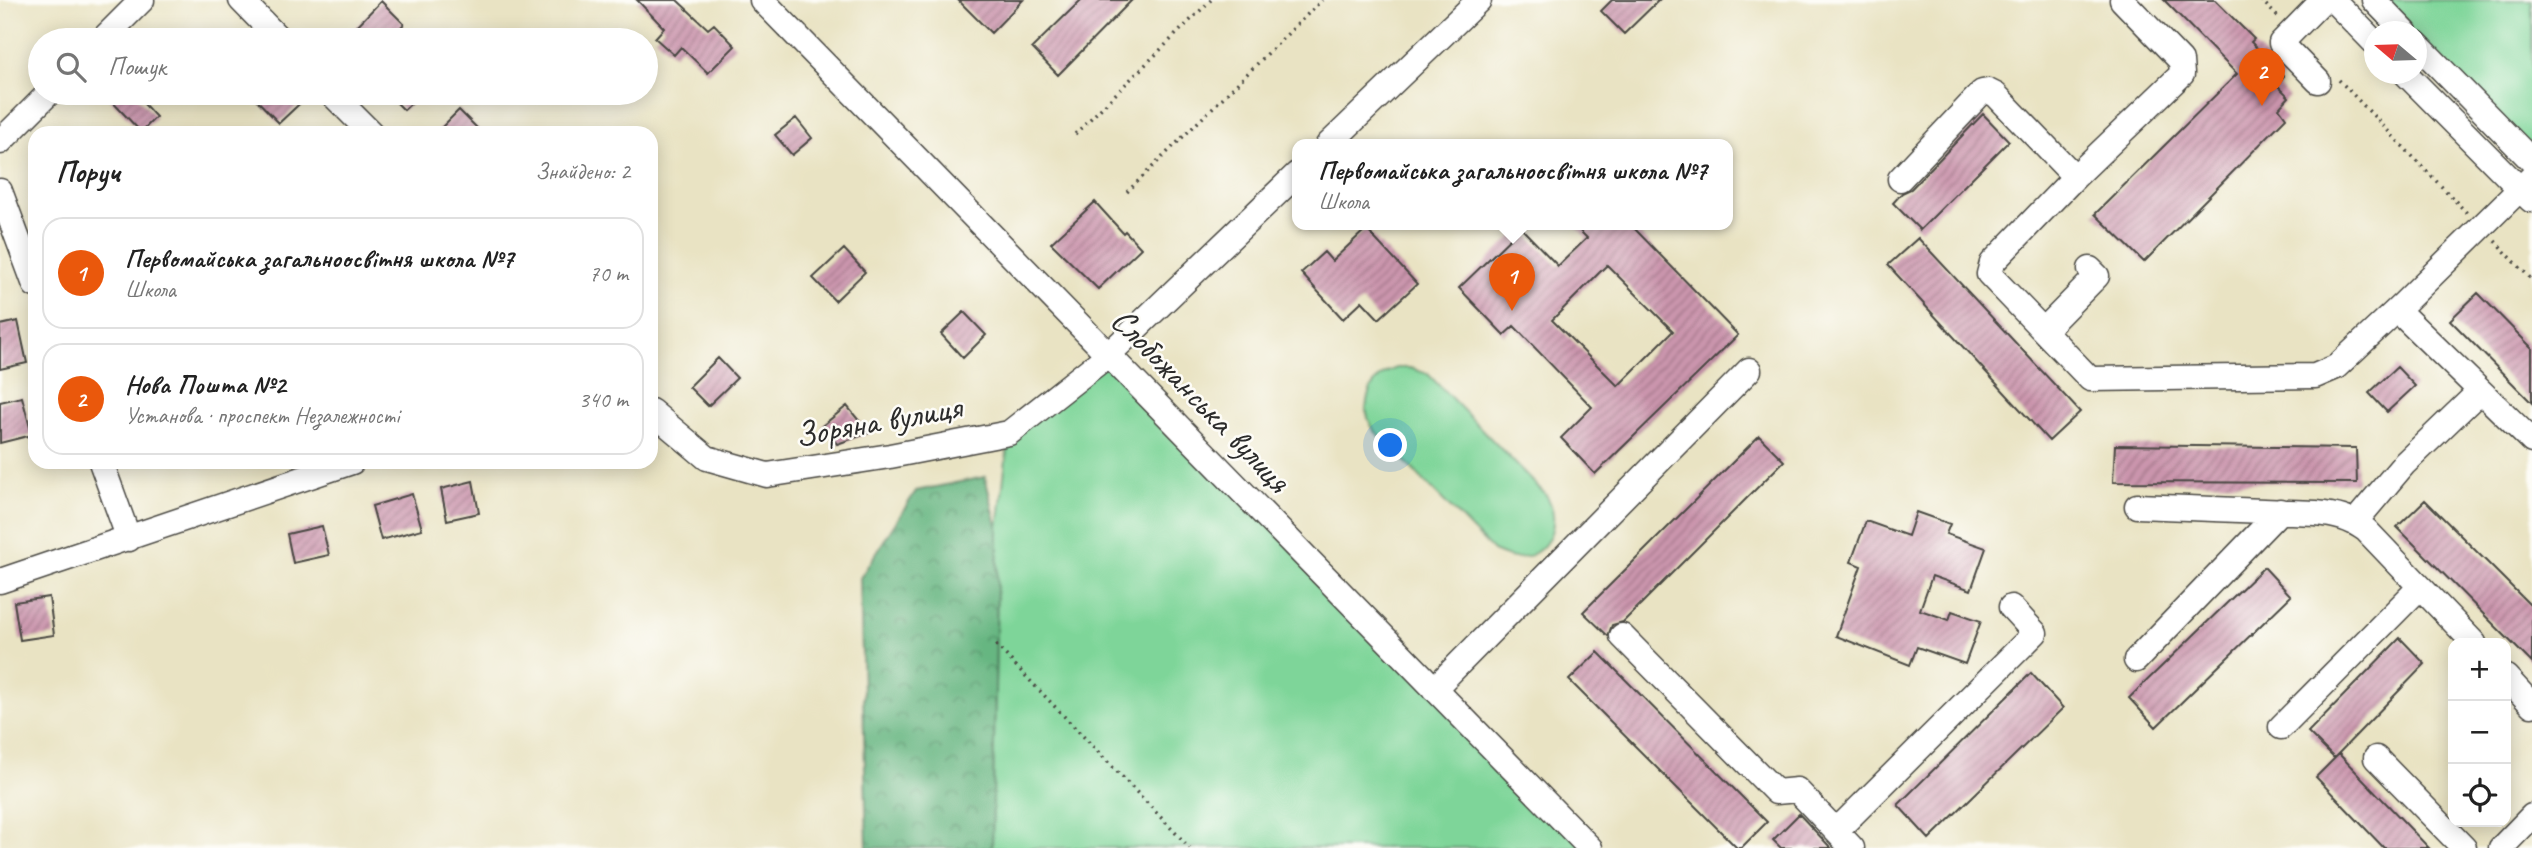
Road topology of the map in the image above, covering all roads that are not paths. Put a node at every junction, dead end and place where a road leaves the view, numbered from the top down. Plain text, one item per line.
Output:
1 (142, 0) edge
2 (241, 0) edge
3 (762, 0) edge
4 (1479, 0) edge
5 (2122, 0) edge
6 (2323, 0) edge
7 (2333, 0) edge
8 (2374, 0) edge
9 (2394, 21) edge
10 (114, 28) edge
11 (268, 28) edge
12 (2364, 31) edge
13 (2427, 53) edge
14 (2324, 76) road end
15 (2417, 84) edge
16 (37, 105) edge
17 (343, 105) edge
18 (364, 126) edge
19 (1334, 139) edge
20 (0, 142) edge
21 (2532, 161) edge
22 (2075, 177) junction
23 (1292, 179) edge
24 (1900, 179) dead end
25 (2528, 189) edge
26 (0, 191) edge
27 (28, 266) edge
28 (2090, 270) dead end
29 (2397, 310) junction
30 (2044, 330) junction
31 (1108, 355) junction
32 (1749, 370) dead end
33 (2480, 391) junction
34 (658, 417) edge
35 (2532, 442) edge
36 (104, 469) edge
37 (332, 469) edge
38 (2137, 506) dead end
39 (2280, 511) junction
40 (2355, 522) junction
41 (130, 539) junction
42 (0, 581) edge
43 (2420, 587) junction
44 (2011, 607) dead end
45 (1622, 636) dead end
46 (2469, 638) edge
47 (2136, 660) dead end
48 (2511, 682) edge
49 (1434, 689) junction
50 (2532, 705) edge
51 (2281, 727) dead end
52 (2376, 758) dead end
53 (2532, 816) edge
54 (1844, 840) edge
55 (1590, 848) edge
56 (2464, 848) edge
57 (2501, 848) edge

1 - 10 street
2 - 11 street
3 - 31 street, Слобожанська вулиця
4 - 19 street
5 - 22 street
6 - 14 street
7 - 12 street
8 - 9 street
13 - 21 street
15 - 25 street
16 - 20 street
17 - 18 street
22 - 24 street
22 - 30 street
23 - 31 street, Зоряна вулиця
25 - 29 street
26 - 27 street
28 - 30 street
29 - 30 street
29 - 33 street
31 - 34 street, Зоряна вулиця
31 - 49 street, Слобожанська вулиця
32 - 49 street
33 - 35 street
33 - 40 street
36 - 41 street
37 - 41 street
38 - 39 street
39 - 40 street
39 - 47 street
40 - 43 street
41 - 42 street
43 - 46 street
43 - 51 street
44 - 54 street
45 - 54 street
48 - 50 street
49 - 55 street, Слобожанська вулиця
52 - 56 street
53 - 57 street

